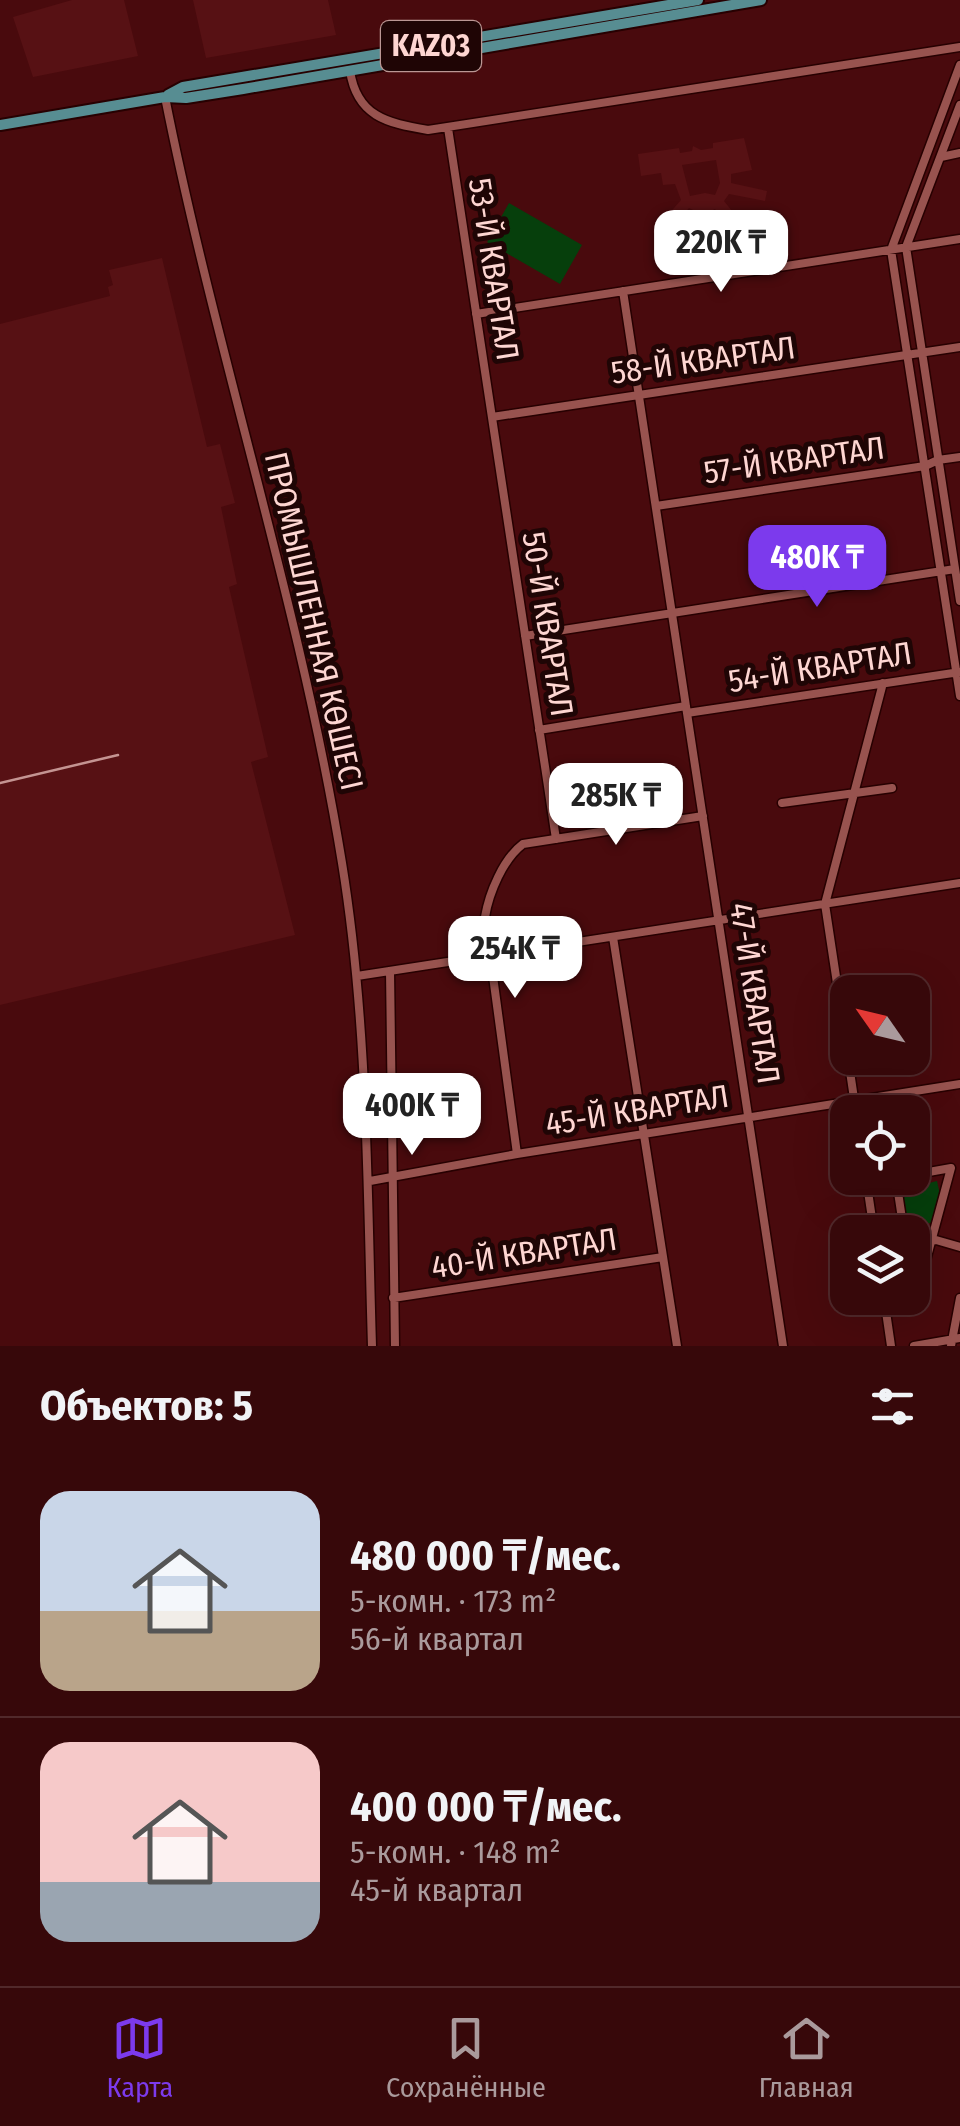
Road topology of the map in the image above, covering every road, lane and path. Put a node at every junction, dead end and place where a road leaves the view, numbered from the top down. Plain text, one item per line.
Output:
1 (698, 0) edge
2 (761, 0) edge
3 (960, 48) edge
4 (960, 65) edge
5 (348, 66) junction
6 (165, 97) junction
7 (960, 105) edge
8 (0, 124) edge
9 (448, 128) junction
10 (927, 152) junction
11 (960, 154) edge
12 (940, 157) junction
13 (960, 239) edge
14 (906, 248) junction
15 (892, 250) junction
16 (624, 291) junction
17 (476, 314) junction
18 (960, 347) edge
19 (922, 352) junction
20 (908, 355) junction
21 (639, 395) junction
22 (492, 417) junction
23 (960, 458) edge
24 (938, 460) junction
25 (925, 466) junction
26 (656, 506) junction
27 (955, 569) junction
28 (941, 572) junction
29 (960, 601) edge
30 (672, 613) junction
31 (525, 636) junction
32 (958, 672) edge
33 (883, 683) junction
34 (960, 696) edge
35 (687, 710) junction
36 (539, 730) junction
37 (892, 788) dead end
38 (854, 792) junction
39 (782, 802) dead end
40 (703, 816) junction
41 (556, 839) junction
42 (960, 883) edge
43 (825, 904) junction
44 (719, 920) junction
45 (613, 937) junction
46 (490, 956) junction
47 (390, 971) junction
48 (836, 975) edge
49 (357, 976) junction
50 (960, 1084) edge
51 (891, 1095) edge
52 (830, 1105) edge
53 (748, 1118) junction
54 (644, 1134) junction
55 (517, 1154) junction
56 (930, 1172) edge
57 (394, 1177) junction
58 (370, 1181) junction
59 (932, 1241) junction
60 (960, 1247) edge
61 (930, 1248) edge
62 (663, 1257) junction
63 (393, 1298) junction
64 (960, 1298) edge
65 (886, 1315) edge
66 (954, 1341) edge
67 (372, 1346) edge
68 (395, 1346) edge
69 (677, 1346) edge
70 (783, 1346) edge
71 (891, 1346) edge
72 (914, 1346) edge

1 - 5 main road, KАZ03
2 - 5 main road, KАZ03
3 - 9 street
4 - 10 street
5 - 6 main road, KАZ03
5 - 9 street
6 - 8 main road, KАZ03
6 - 49 street, ПРОМЫШЛЕННАЯ КӨШЕСІ
7 - 12 street
9 - 17 street, 53-Й КВАРТАЛ
10 - 12 street
10 - 15 street
11 - 12 street
12 - 14 street
13 - 14 street
14 - 15 street
14 - 19 street
15 - 16 street
15 - 20 street
16 - 17 street
16 - 21 street, 47-Й КВАРТАЛ
17 - 22 street, 53-Й КВАРТАЛ
18 - 19 street, 58-Й КВАРТАЛ
19 - 20 street, 58-Й КВАРТАЛ
19 - 24 street
20 - 21 street, 58-Й КВАРТАЛ
20 - 25 street
21 - 22 street, 58-Й КВАРТАЛ
21 - 26 street, 47-Й КВАРТАЛ
22 - 31 street, 50-Й КВАРТАЛ
23 - 24 street, 57-Й КВАРТАЛ
24 - 25 street, 57-Й КВАРТАЛ
24 - 27 street
25 - 26 street, 57-Й КВАРТАЛ
25 - 28 street
26 - 30 street, 47-Й КВАРТАЛ
27 - 28 street
27 - 29 street
28 - 30 street
28 - 32 street
30 - 31 street
30 - 35 street, 47-Й КВАРТАЛ
31 - 36 street, 50-Й КВАРТАЛ
32 - 33 street, 54-Й КВАРТАЛ
32 - 34 street
33 - 35 street, 54-Й КВАРТАЛ
33 - 38 street
35 - 36 street, 54-Й КВАРТАЛ
35 - 40 street, 47-Й КВАРТАЛ
36 - 41 street, 50-Й КВАРТАЛ
37 - 38 street
38 - 39 street
38 - 43 street
40 - 41 street
40 - 44 street, 47-Й КВАРТАЛ
41 - 46 street
42 - 43 street
43 - 44 street
43 - 48 street
44 - 45 street
44 - 53 street, 47-Й КВАРТАЛ
45 - 46 street
45 - 54 street
46 - 47 street
46 - 55 street
47 - 49 street
47 - 57 street
49 - 58 street, ПРОМЫШЛЕННАЯ КӨШЕСІ
50 - 51 street, 45-Й КВАРТАЛ
52 - 53 street, 45-Й КВАРТАЛ
53 - 54 street, 45-Й КВАРТАЛ
53 - 70 street, 47-Й КВАРТАЛ
54 - 55 street, 45-Й КВАРТАЛ
54 - 62 street
55 - 57 street, 45-Й КВАРТАЛ
56 - 59 street
57 - 58 street, 45-Й КВАРТАЛ
57 - 63 street
58 - 67 street, ПРОМЫШЛЕННАЯ КӨШЕСІ
59 - 60 street
59 - 61 street
62 - 63 street, 40-Й КВАРТАЛ
62 - 69 street
63 - 68 street
64 - 66 street
65 - 71 street
66 - 72 street

